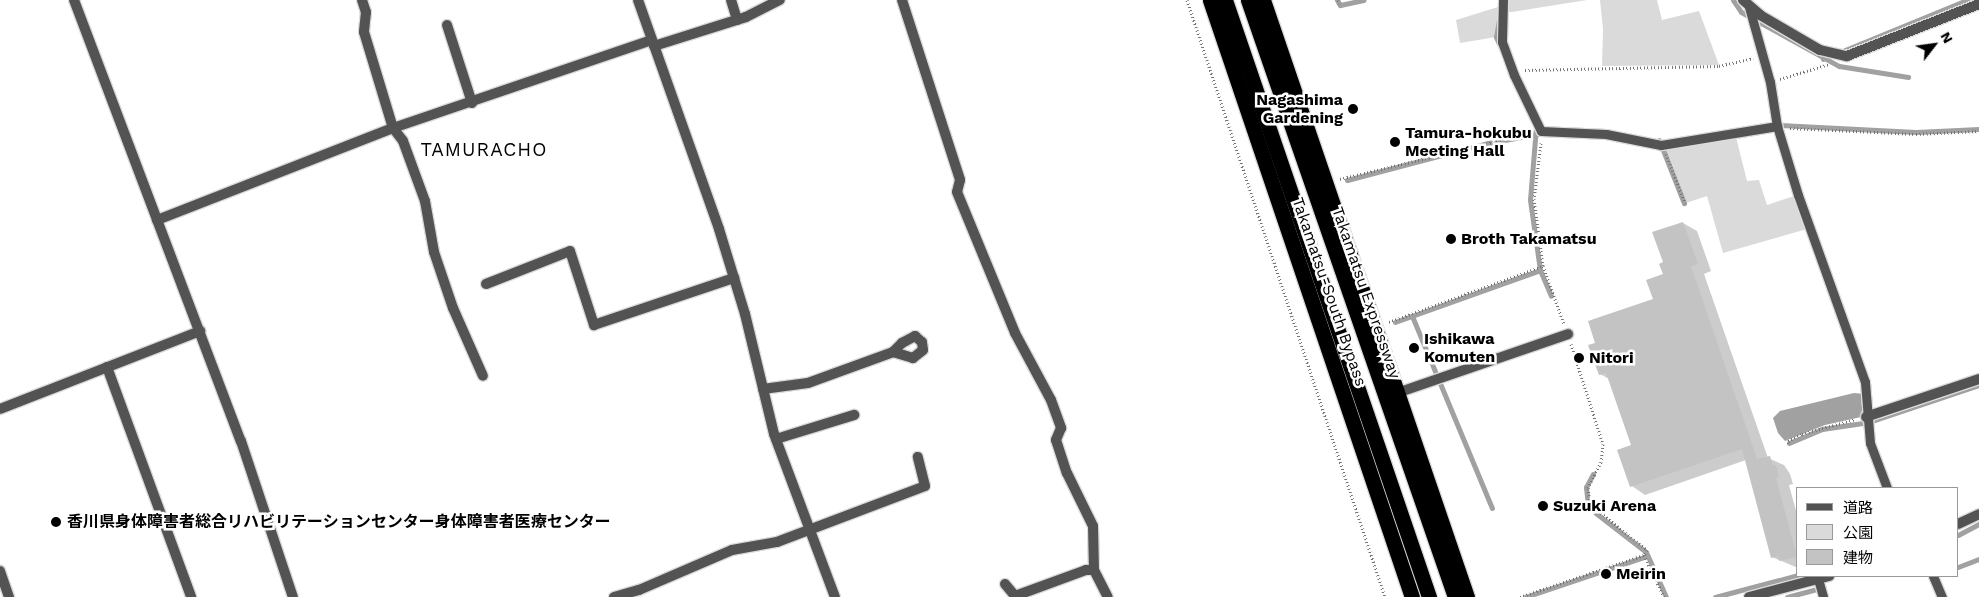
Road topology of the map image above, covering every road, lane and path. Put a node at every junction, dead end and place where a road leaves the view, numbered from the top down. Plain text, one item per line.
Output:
1 (74, 0) edge
2 (362, 0) edge
3 (638, 0) edge
4 (731, 0) edge
5 (780, 0) edge
6 (902, 0) edge
7 (1187, 0) edge
8 (1210, 0) edge
9 (1225, 0) edge
10 (1248, 0) edge
11 (1263, 0) edge
12 (1503, 0) edge
13 (1746, 4) edge
14 (1979, 4) edge
15 (737, 20) junction
16 (447, 25) dead end
17 (652, 43) junction
18 (1762, 56) junction
19 (1838, 56) junction
20 (1512, 71) junction
21 (1770, 82) junction
22 (472, 103) junction
23 (1777, 126) junction
24 (393, 128) junction
25 (1541, 131) junction
26 (1979, 131) edge
27 (1661, 145) junction
28 (1339, 179) dead end
29 (1685, 203) dead end
30 (157, 220) junction
31 (1543, 266) junction
32 (734, 278) junction
33 (486, 284) dead end
34 (1388, 323) dead end
35 (200, 331) junction
36 (1568, 334) junction
37 (893, 352) dead end
38 (107, 368) junction
39 (483, 376) dead end
40 (1979, 379) edge
41 (763, 389) junction
42 (1397, 393) junction
43 (0, 409) edge
44 (854, 415) dead end
45 (1866, 417) junction
46 (776, 439) junction
47 (1789, 443) dead end
48 (918, 456) dead end
49 (1887, 487) edge
50 (1979, 514) edge
51 (1959, 524) edge
52 (809, 529) junction
53 (1644, 555) junction
54 (1094, 570) junction
55 (0, 572) edge
56 (1825, 577) edge
57 (1933, 577) edge
58 (1818, 579) junction
59 (1005, 584) dead end
60 (9, 597) edge
61 (191, 597) edge
62 (293, 597) edge
63 (617, 597) edge
64 (835, 597) edge
65 (1108, 597) edge
66 (1385, 597) edge
67 (1412, 597) edge
68 (1429, 597) edge
69 (1455, 597) edge
70 (1467, 597) edge
71 (1520, 597) edge
72 (1664, 597) edge
73 (1749, 597) edge
74 (1823, 597) edge
75 (1942, 597) edge

1 - 30 street
2 - 24 street
3 - 17 street
4 - 15 street
5 - 15 street
6 - 54 street
7 - 66 path
8 - 67 highway, Takamatsu-South Bypass
9 - 68 highway
10 - 69 highway, Takamatsu Expressway
11 - 42 highway, Takamatsu-South Bypass
12 - 20 lane
13 - 18 lane
13 - 19 street
14 - 19 street
15 - 17 street
16 - 22 street
17 - 22 street
17 - 32 street
18 - 20 path
18 - 21 lane
19 - 21 path
20 - 25 lane
21 - 23 lane
22 - 24 street
23 - 26 path
23 - 27 lane
23 - 45 lane
24 - 30 street
24 - 39 street
25 - 27 lane
25 - 28 path
25 - 31 path
27 - 29 path
30 - 35 street
31 - 34 path
31 - 36 path
32 - 33 street
32 - 41 street
35 - 38 street
35 - 62 street
36 - 42 street
36 - 53 path
37 - 41 street
38 - 43 street
38 - 61 street
40 - 45 street
41 - 46 street
42 - 70 highway, Takamatsu-South Bypass
44 - 46 street
45 - 47 path
45 - 49 lane
46 - 52 street
48 - 52 street
50 - 51 street
52 - 63 street
52 - 64 street
53 - 71 path
53 - 72 path
54 - 59 street
54 - 65 street
55 - 60 street
56 - 58 street
57 - 75 lane
58 - 73 street
58 - 74 lane

